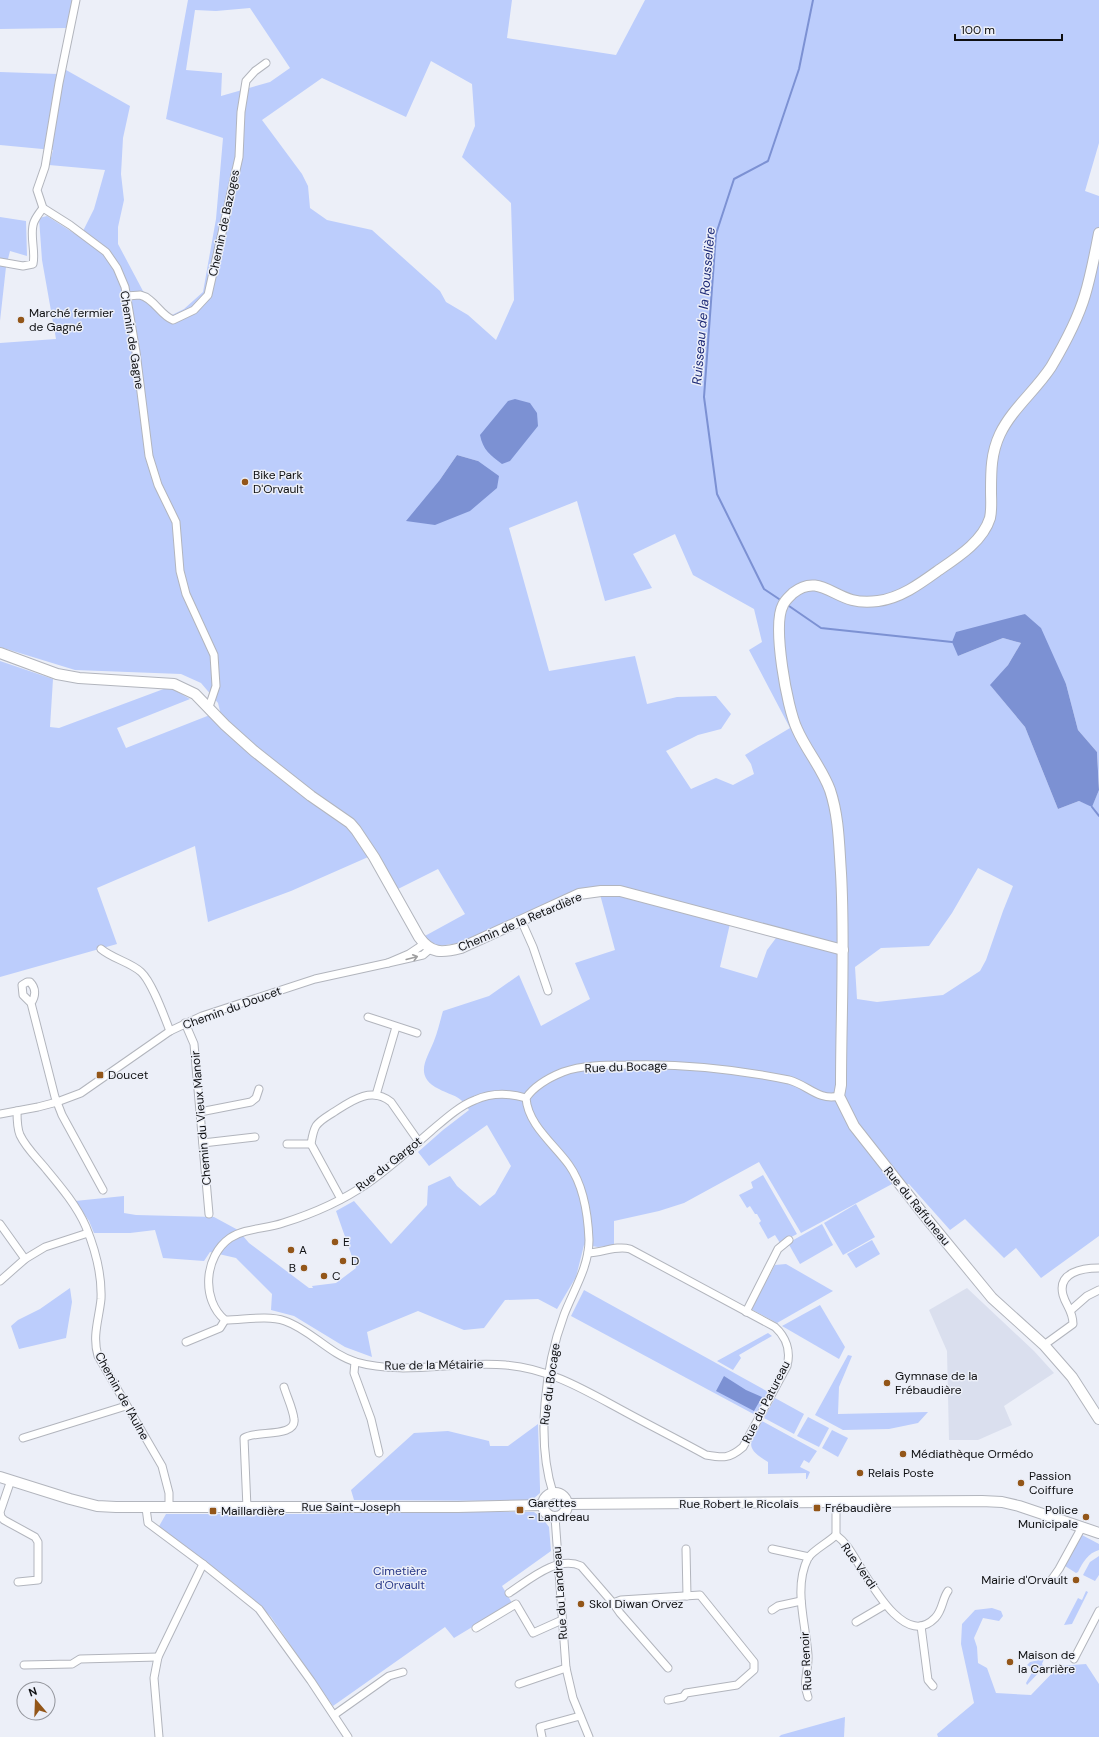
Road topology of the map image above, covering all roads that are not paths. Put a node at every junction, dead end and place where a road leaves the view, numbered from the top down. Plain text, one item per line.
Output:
1 (76, 0) edge
2 (266, 63) dead end
3 (43, 208) junction
4 (1099, 233) edge
5 (0, 262) edge
6 (1096, 266) edge
7 (127, 296) junction
8 (0, 653) edge
9 (209, 707) junction
10 (521, 920) junction
11 (427, 946) junction
12 (101, 949) dead end
13 (843, 950) junction
14 (548, 991) dead end
15 (31, 1003) dead end
16 (368, 1017) dead end
17 (185, 1023) junction
18 (396, 1027) junction
19 (170, 1031) junction
20 (416, 1033) dead end
21 (259, 1089) dead end
22 (376, 1095) junction
23 (839, 1096) junction
24 (526, 1098) junction
25 (57, 1102) junction
26 (17, 1111) junction
27 (200, 1112) junction
28 (0, 1114) edge
29 (255, 1137) dead end
30 (419, 1142) junction
31 (203, 1143) junction
32 (288, 1144) dead end
33 (312, 1144) junction
34 (103, 1190) dead end
35 (341, 1199) junction
36 (209, 1214) dead end
37 (0, 1224) edge
38 (88, 1233) junction
39 (789, 1240) dead end
40 (588, 1252) junction
41 (25, 1259) junction
42 (1099, 1268) edge
43 (0, 1281) edge
44 (1099, 1290) edge
45 (1071, 1310) junction
46 (746, 1312) junction
47 (225, 1320) junction
48 (186, 1342) dead end
49 (1044, 1345) junction
50 (355, 1362) junction
51 (549, 1375) junction
52 (284, 1386) dead end
53 (126, 1406) junction
54 (1099, 1419) edge
55 (23, 1438) dead end
56 (379, 1453) dead end
57 (0, 1477) edge
58 (11, 1480) junction
59 (553, 1493) junction
60 (836, 1503) junction
61 (566, 1504) junction
62 (542, 1505) junction
63 (146, 1508) junction
64 (164, 1508) junction
65 (246, 1508) junction
66 (555, 1517) junction
67 (1082, 1527) junction
68 (1099, 1534) edge
69 (836, 1535) junction
70 (686, 1549) dead end
71 (772, 1549) dead end
72 (809, 1556) junction
73 (203, 1564) junction
74 (558, 1564) junction
75 (1052, 1579) dead end
76 (18, 1582) dead end
77 (948, 1591) dead end
78 (509, 1593) dead end
79 (687, 1596) junction
80 (801, 1601) junction
81 (613, 1603) junction
82 (885, 1605) junction
83 (772, 1610) dead end
84 (1099, 1611) edge
85 (562, 1620) junction
86 (856, 1622) dead end
87 (921, 1626) junction
88 (476, 1628) dead end
89 (158, 1657) junction
90 (1074, 1659) dead end
91 (24, 1666) dead end
92 (566, 1668) junction
93 (668, 1668) dead end
94 (403, 1672) dead end
95 (520, 1684) dead end
96 (933, 1686) dead end
97 (808, 1697) dead end
98 (668, 1700) dead end
99 (334, 1715) junction
100 (580, 1716) junction
101 (159, 1737) edge
102 (348, 1737) edge
103 (542, 1737) edge
104 (589, 1737) edge

1 - 3 street
2 - 7 street, Chemin de Bazoges
3 - 5 street
3 - 7 street, Chemin de Gagne
4 - 6 street
6 - 13 street
7 - 9 street, Chemin de Gagne
8 - 9 street
9 - 11 street
10 - 11 street, Chemin de la Retardière
10 - 13 street, Chemin de la Retardière
10 - 14 street
11 - 17 street, Chemin du Doucet
12 - 19 street
13 - 23 street
15 - 25 street
16 - 18 street
17 - 19 street, Chemin du Doucet
17 - 27 street, Chemin du Vieux Manoir
18 - 20 street
18 - 22 street
19 - 25 street, Chemin du Doucet
21 - 27 street
22 - 30 street
22 - 33 street
23 - 24 street, Rue du Bocage
23 - 49 street, Rue du Raffuneau
24 - 30 street, Rue du Gargot
24 - 40 street, Rue du Bocage
25 - 26 street, Chemin du Doucet
25 - 34 street
26 - 28 street, Chemin du Doucet
26 - 38 street, Chemin de l'Aulne
27 - 31 street, Chemin du Vieux Manoir
29 - 31 street
30 - 35 street, Rue du Gargot
31 - 36 street, Chemin du Vieux Manoir
32 - 33 street
33 - 35 street
35 - 47 street, Rue du Gargot
37 - 41 street
38 - 41 street
38 - 53 street, Chemin de l'Aulne
39 - 46 street
40 - 46 street, Rue du Patureau
40 - 51 street, Rue du Bocage
41 - 43 street
42 - 45 street
44 - 45 street
45 - 49 street
46 - 51 street, Rue du Patureau
47 - 48 street
47 - 50 street, Rue de la Métairie
49 - 54 street, Rue du Raffuneau
50 - 51 street, Rue de la Métairie
50 - 56 street
51 - 59 street, Rue du Bocage
52 - 65 street
53 - 55 street
53 - 64 street, Chemin de l'Aulne
57 - 58 street, Rue Saint-Joseph
58 - 63 street, Rue Saint-Joseph
58 - 76 street
59 - 61 street
59 - 62 street
60 - 61 street, Rue Robert le Ricolais
60 - 67 street, Rue Robert le Ricolais
60 - 69 street, Rue Verdi
61 - 66 street
62 - 65 street, Rue Saint-Joseph
62 - 66 street
63 - 64 street, Rue Saint-Joseph
63 - 73 street
64 - 65 street, Rue Saint-Joseph
66 - 74 street, Rue du Landreau
67 - 68 street, Rue Robert le Ricolais
67 - 75 street
69 - 72 street
69 - 82 street, Rue Verdi
70 - 79 street
71 - 72 street
72 - 80 street, Rue Renoir
73 - 89 street
73 - 99 street
74 - 78 street
74 - 81 street
74 - 85 street, Rue du Landreau
77 - 87 street
79 - 81 street
79 - 98 street
80 - 83 street
80 - 97 street, Rue Renoir
81 - 93 street
82 - 86 street
82 - 87 street, Rue Verdi
84 - 90 street
85 - 88 street
85 - 92 street, Rue du Landreau
87 - 96 street
89 - 91 street
89 - 101 street
92 - 95 street
92 - 100 street, Rue du Landreau
94 - 99 street
99 - 102 street
100 - 103 street
100 - 104 street, Rue du Landreau

